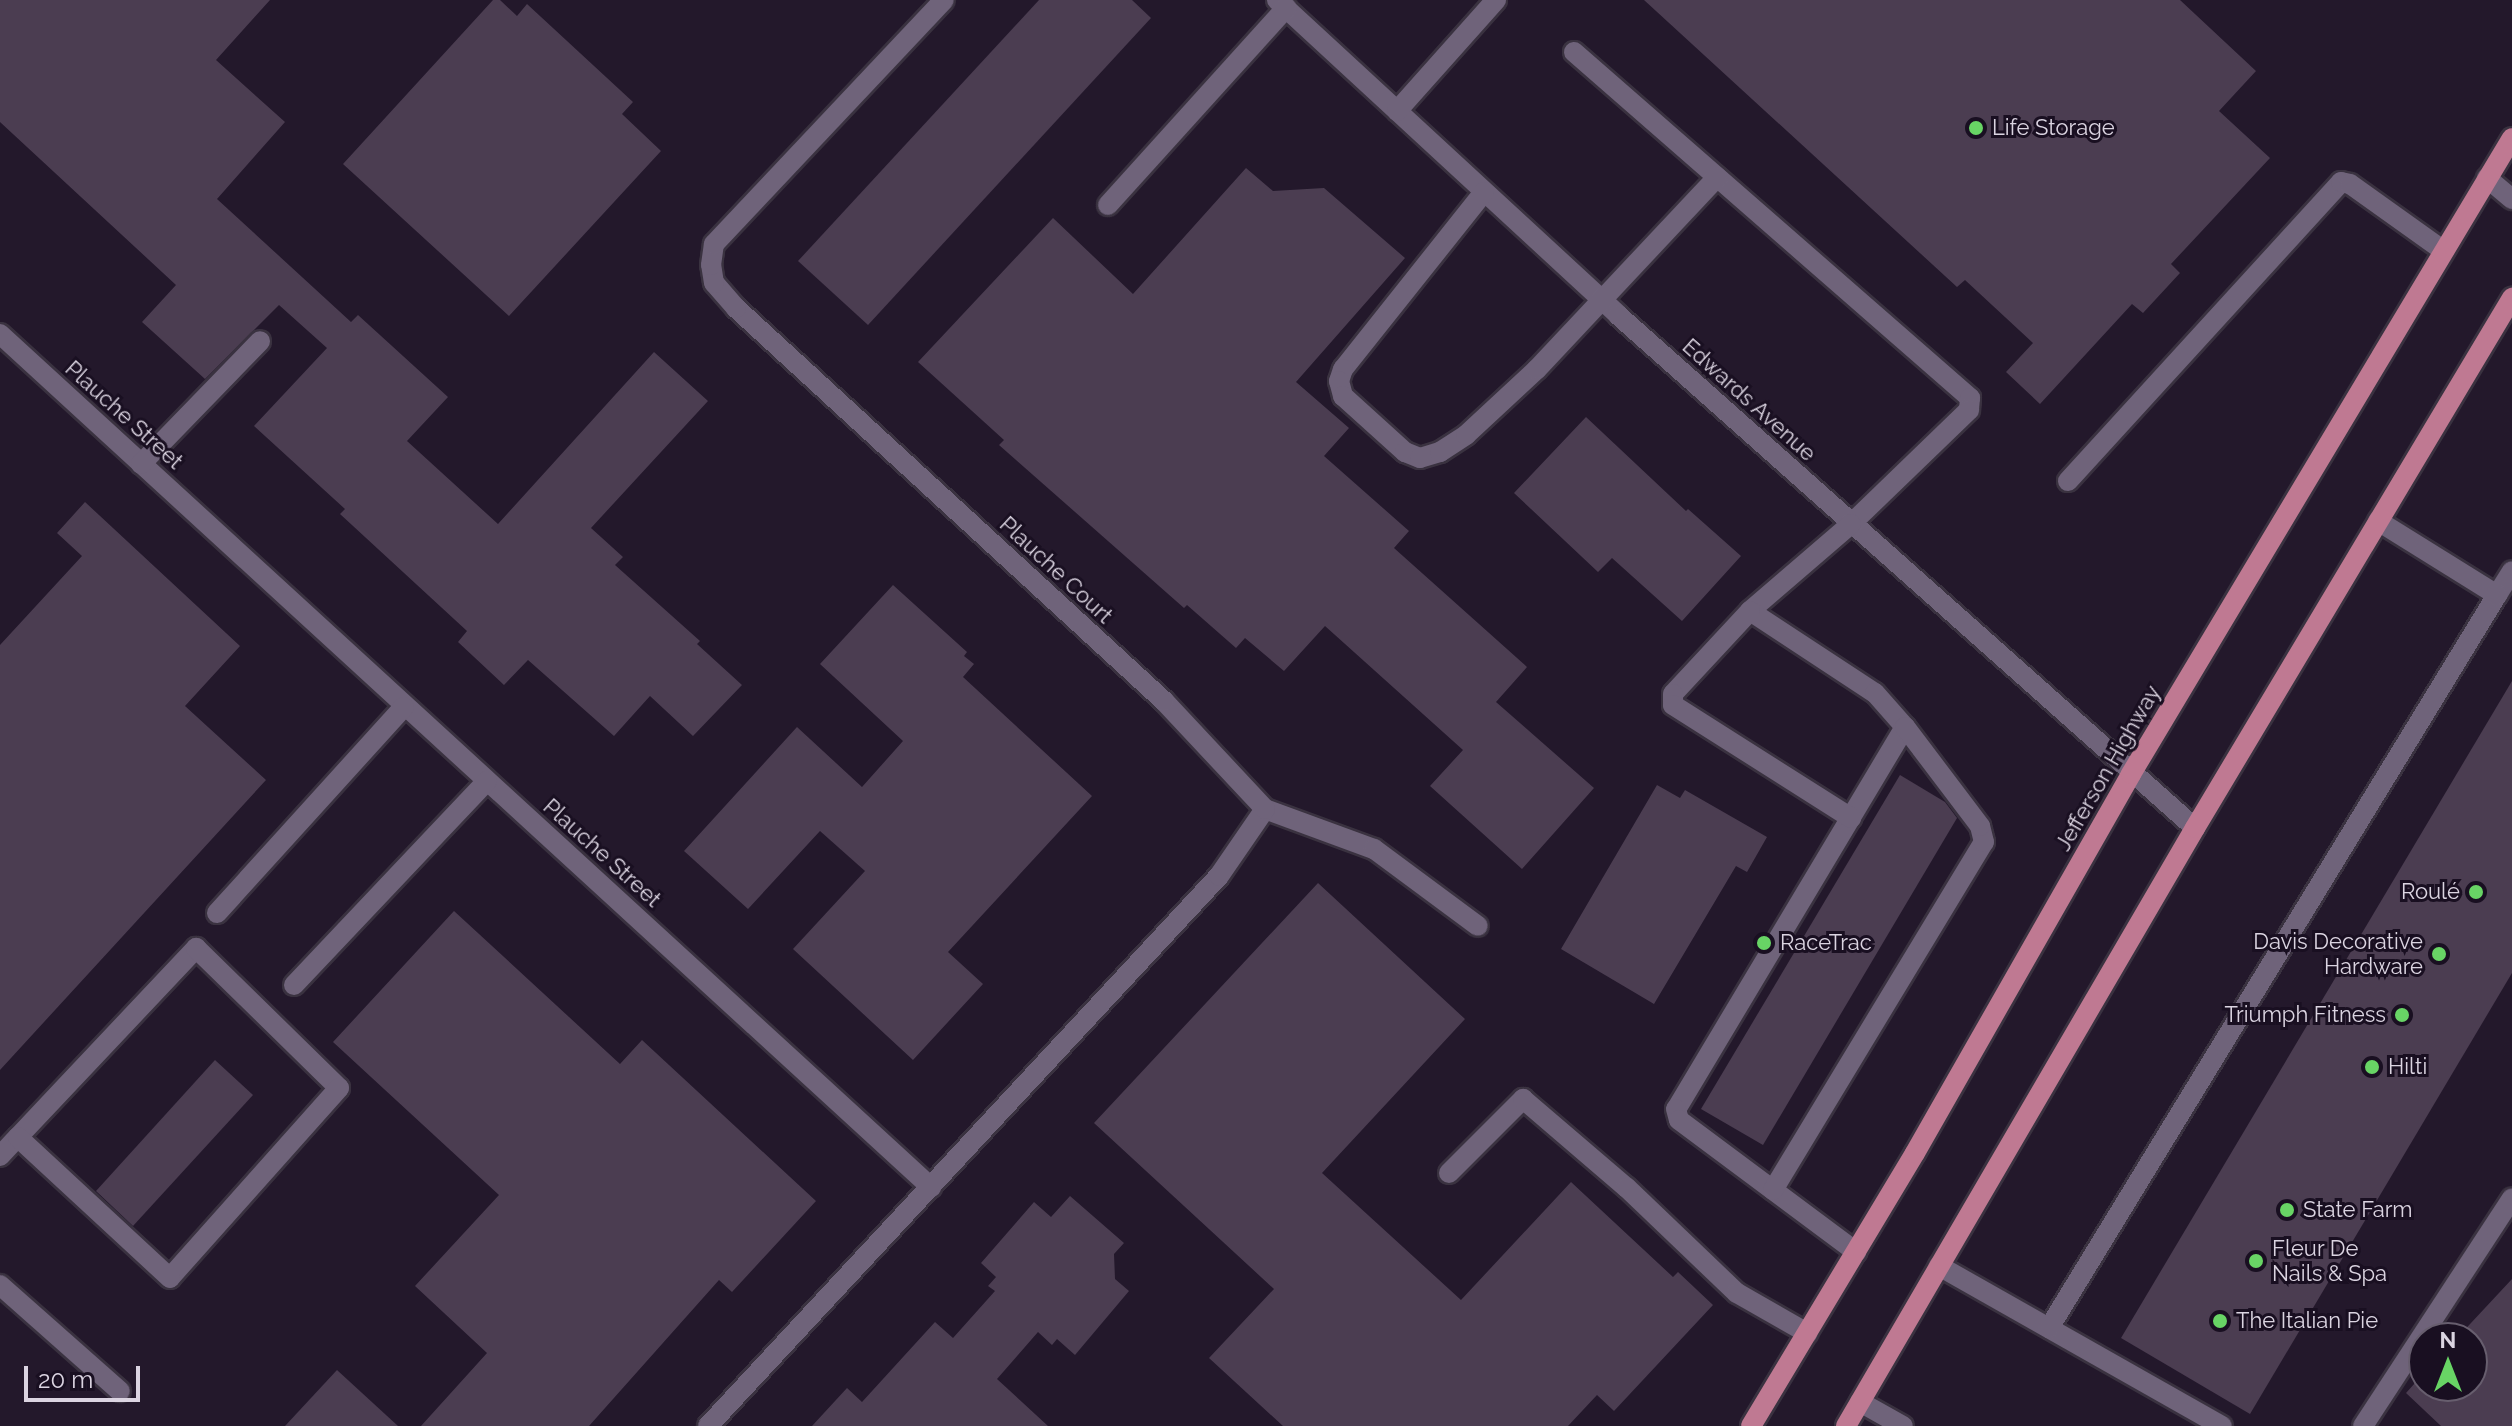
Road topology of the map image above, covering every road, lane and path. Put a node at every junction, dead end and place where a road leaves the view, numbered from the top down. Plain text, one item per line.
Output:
1 (944, 0) edge
2 (1496, 0) edge
3 (1282, 4) edge
4 (1574, 52) dead end
5 (1397, 111) junction
6 (2512, 138) edge
7 (1717, 177) junction
8 (2487, 178) junction
9 (1484, 192) junction
10 (2512, 199) edge
11 (1108, 205) dead end
12 (2444, 251) junction
13 (2512, 298) edge
14 (1601, 300) junction
15 (0, 334) edge
16 (260, 341) dead end
17 (141, 464) junction
18 (2068, 481) dead end
19 (2378, 521) junction
20 (1851, 524) junction
21 (2512, 571) edge
22 (2497, 595) junction
23 (1750, 611) junction
24 (404, 707) junction
25 (1905, 727) junction
26 (2131, 774) junction
27 (487, 781) junction
28 (1265, 809) junction
29 (1851, 818) junction
30 (2195, 828) junction
31 (217, 913) dead end
32 (1478, 926) dead end
33 (294, 985) dead end
34 (18, 1137) junction
35 (0, 1156) edge
36 (1449, 1173) dead end
37 (931, 1187) junction
38 (1773, 1190) junction
39 (2512, 1198) edge
40 (1856, 1252) junction
41 (1939, 1266) junction
42 (0, 1285) edge
43 (2049, 1328) junction
44 (1807, 1333) junction
45 (120, 1391) dead end
46 (1860, 1402) junction
47 (708, 1426) edge
48 (1751, 1426) edge
49 (1846, 1426) edge
50 (1903, 1426) edge
51 (2222, 1426) edge
52 (2363, 1426) edge

1 - 28 street, Plauche Court
2 - 5 street
3 - 5 street, Edwards Avenue
3 - 11 street
4 - 7 street
5 - 9 street, Edwards Avenue
6 - 8 main road, Jefferson Highway
7 - 14 street
7 - 20 street
8 - 10 street
8 - 12 main road, Jefferson Highway
9 - 14 street, Edwards Avenue
9 - 14 street
12 - 18 street
12 - 26 main road, Jefferson Highway
13 - 19 main road
14 - 20 street, Edwards Avenue
15 - 17 street, Plauche Street
16 - 17 street
17 - 24 street, Plauche Street
19 - 22 street
19 - 30 main road
20 - 23 street
20 - 26 street, Edwards Avenue
21 - 22 street
22 - 43 street
23 - 25 street
23 - 29 street
24 - 27 street, Plauche Street
24 - 31 street
25 - 29 street
25 - 38 street
26 - 30 street, Edwards Avenue
26 - 40 main road, Jefferson Highway
27 - 33 street
27 - 37 street, Plauche Street
28 - 32 street
28 - 37 street
29 - 38 street
30 - 41 main road
34 - 34 street
34 - 35 street
36 - 44 street
37 - 47 street
38 - 40 street
39 - 52 street
40 - 44 main road, Jefferson Highway
41 - 43 street
41 - 46 main road
42 - 45 street
43 - 51 street
44 - 48 main road, Jefferson Highway
46 - 49 main road
46 - 50 street

